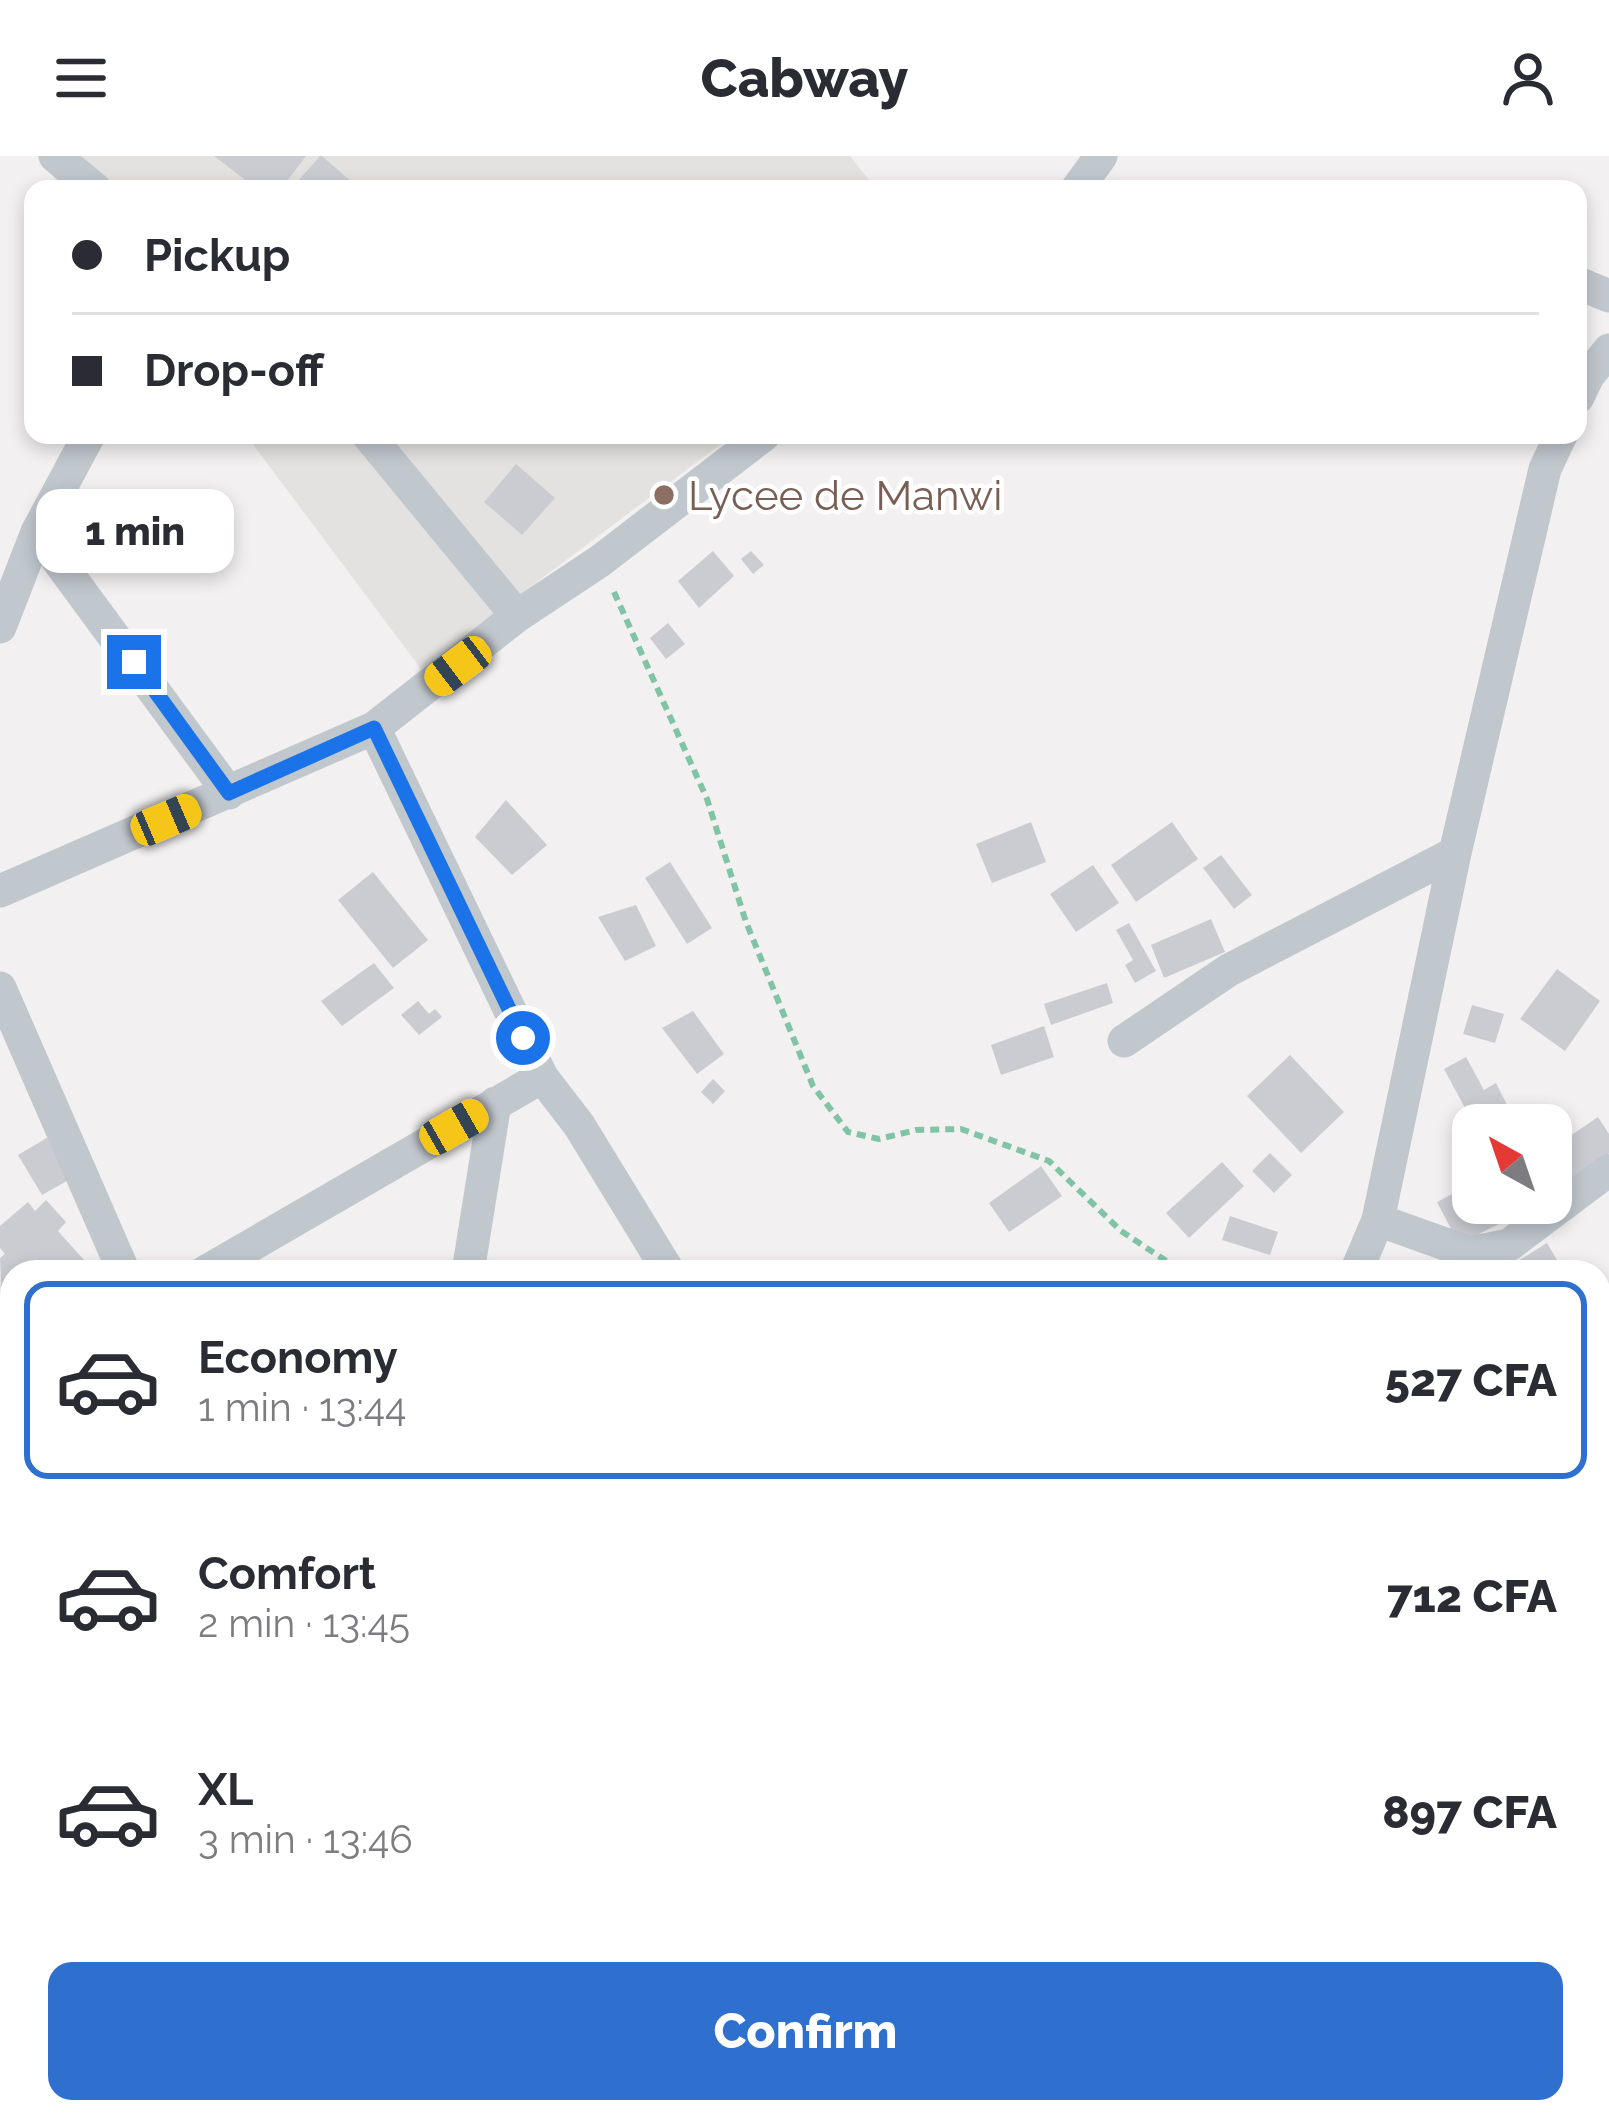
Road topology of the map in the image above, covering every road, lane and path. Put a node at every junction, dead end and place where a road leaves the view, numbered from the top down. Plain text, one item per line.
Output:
1 (56, 156) edge
2 (84, 180) edge
3 (1609, 350) edge
4 (1587, 378) edge
5 (84, 444) edge
6 (375, 444) edge
7 (752, 444) edge
8 (1557, 444) edge
9 (37, 532) junction
10 (600, 561) junction
11 (517, 616) junction
12 (0, 627) edge
13 (374, 728) junction
14 (229, 793) junction
15 (1455, 853) junction
16 (0, 891) edge
17 (0, 988) edge
18 (1124, 1041) dead end
19 (542, 1077) junction
20 (495, 1103) junction
21 (1609, 1170) edge
22 (1378, 1220) junction
23 (119, 1260) edge
24 (226, 1260) edge
25 (470, 1260) edge
26 (662, 1260) edge
27 (1165, 1260) edge
28 (1362, 1260) edge

1 - 2 street
3 - 4 street
5 - 9 street
6 - 11 street
7 - 10 street
8 - 15 street
9 - 12 street
9 - 14 street
10 - 11 street
10 - 27 path
11 - 13 street
13 - 14 street
13 - 19 street
14 - 16 street
15 - 18 street
15 - 22 street
17 - 23 street
19 - 20 street
19 - 26 street
20 - 24 street
20 - 25 street
21 - 22 street
22 - 28 street

